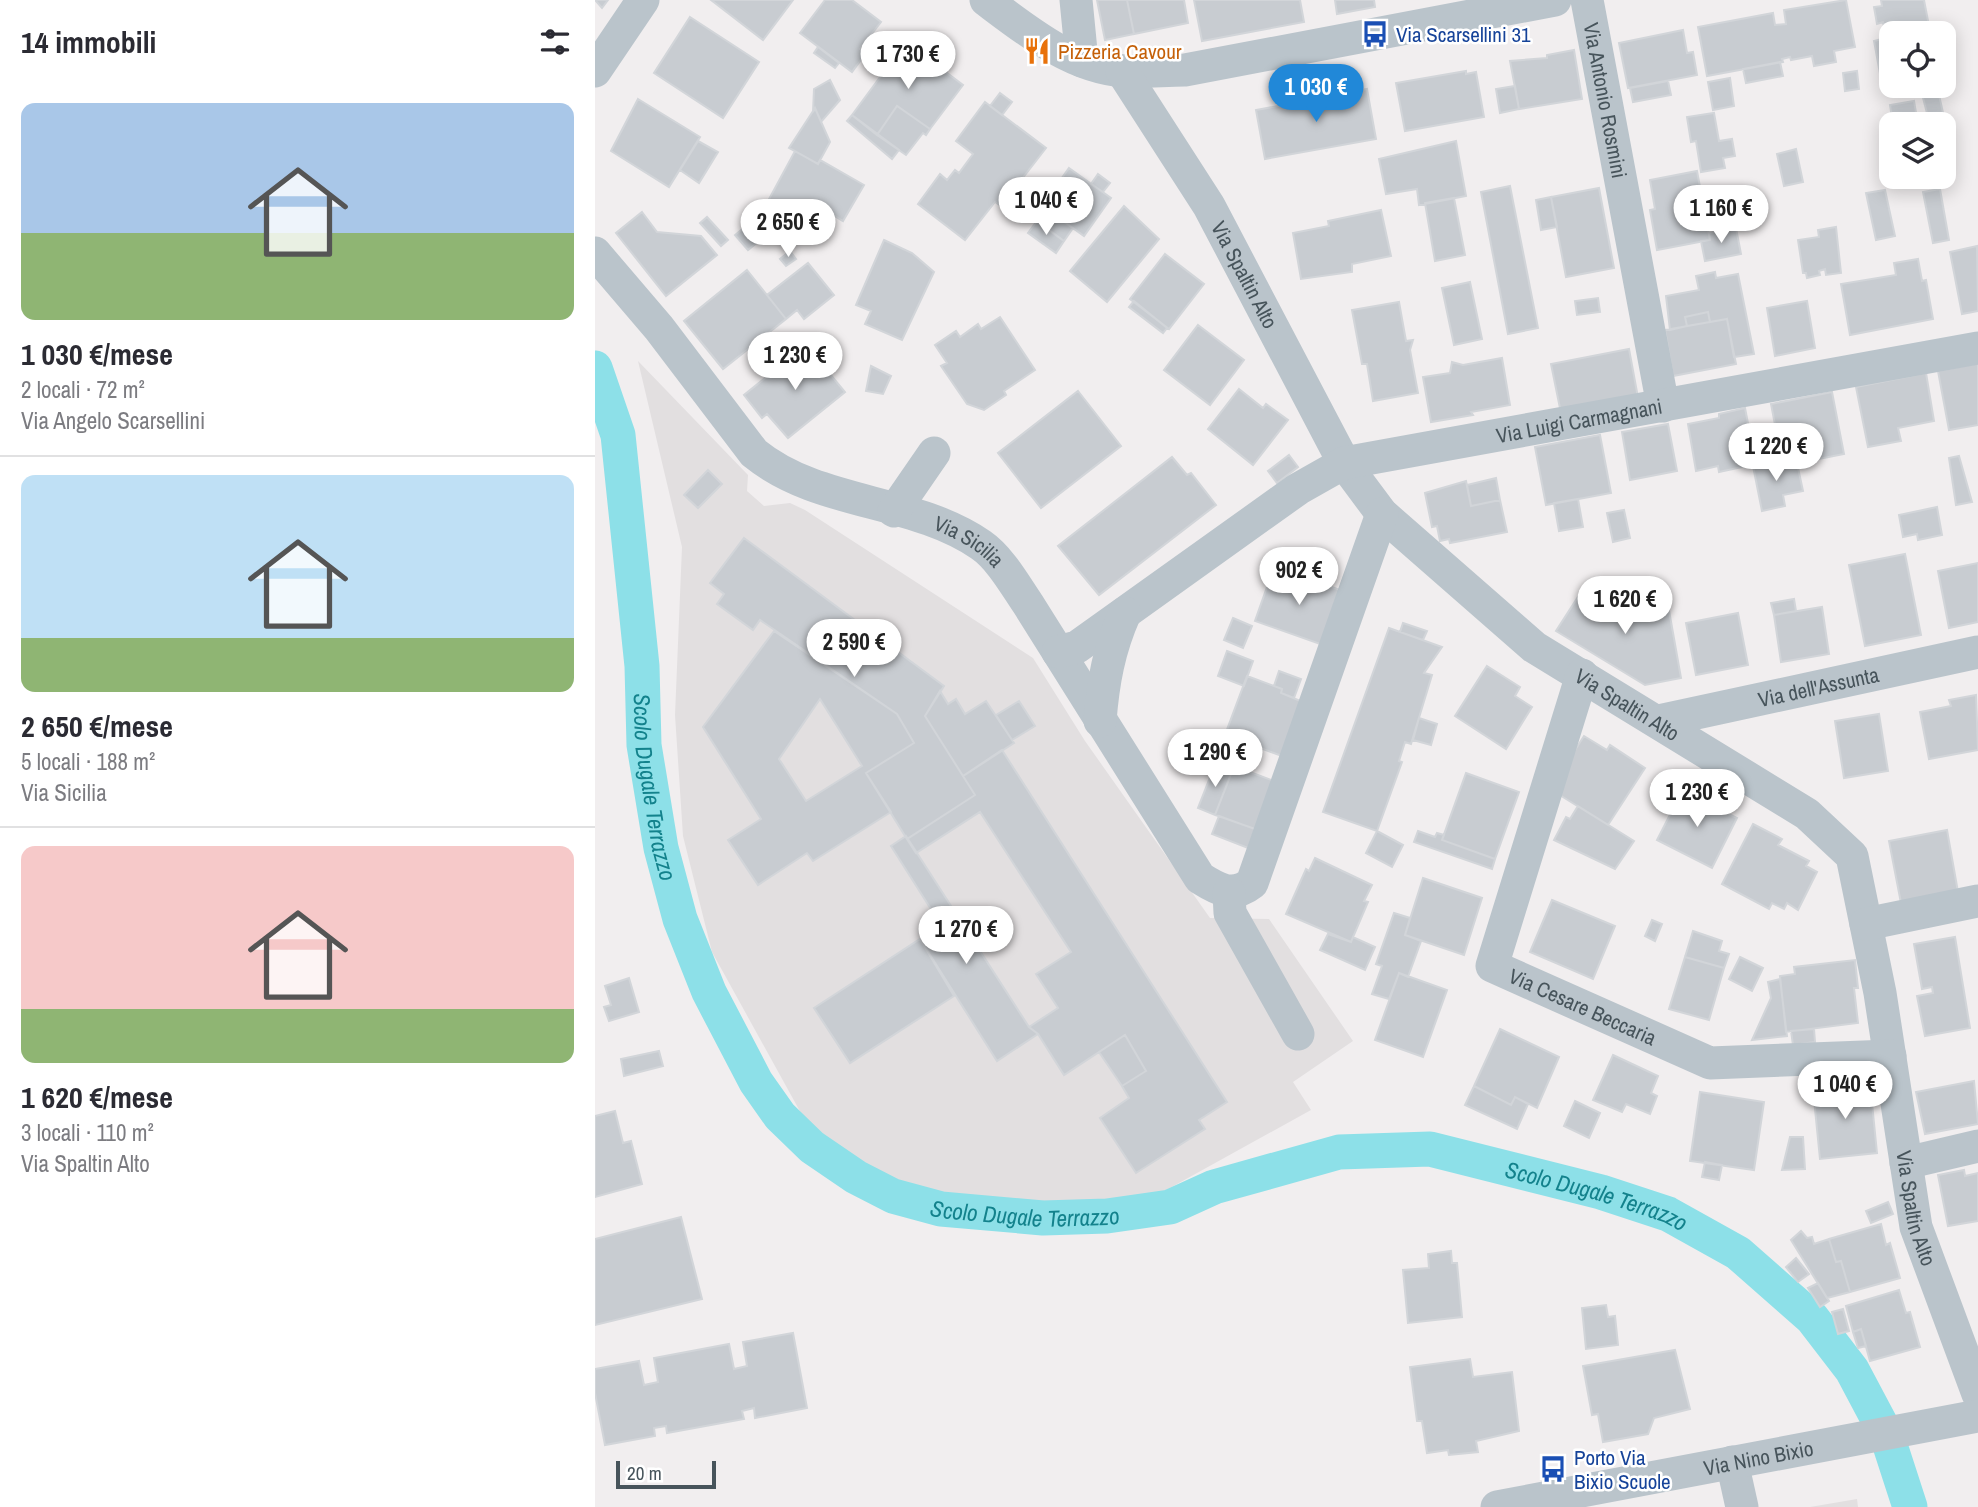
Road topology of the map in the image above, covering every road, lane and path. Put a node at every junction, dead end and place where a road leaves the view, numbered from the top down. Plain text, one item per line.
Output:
1 (643, 0) edge
2 (986, 0) edge
3 (1076, 0) edge
4 (1555, 0) edge
5 (1587, 0) edge
6 (1082, 61) junction
7 (595, 71) edge
8 (1122, 71) junction
9 (595, 253) edge
10 (1978, 348) edge
11 (1663, 406) junction
12 (934, 453) dead end
13 (1344, 463) junction
14 (894, 511) junction
15 (1383, 514) junction
16 (1125, 613) junction
17 (1058, 652) junction
18 (1978, 652) edge
19 (1582, 675) junction
20 (1100, 721) junction
21 (1658, 722) junction
22 (1229, 893) junction
23 (1978, 901) edge
24 (1866, 924) junction
25 (1298, 1034) dead end
26 (1890, 1056) junction
27 (1978, 1146) edge
28 (1906, 1163) junction
29 (1978, 1394) edge
30 (1978, 1416) edge
31 (1732, 1462) junction
32 (1497, 1507) edge
33 (1742, 1507) edge

1 - 7 street
2 - 6 street
3 - 6 street
4 - 8 street
5 - 11 street, Via Antonio Rosmini
6 - 8 street
8 - 13 street, Via Spaltin Alto
9 - 14 street, Via Sicilia
10 - 11 street, Via Luigi Carmagnani
11 - 13 street, Via Luigi Carmagnani
12 - 14 street
13 - 15 street, Via Spaltin Alto
13 - 16 street
14 - 17 street, Via Sicilia
15 - 19 street, Via Spaltin Alto
15 - 22 street
16 - 17 street
16 - 20 street
17 - 20 street, Via Sicilia
18 - 21 street, Via dell'Assunta
19 - 21 street, Via Spaltin Alto
19 - 26 street, Via Cesare Beccaria
20 - 22 street, Via Sicilia
21 - 24 street, Via Spaltin Alto
22 - 25 street
23 - 24 street
24 - 26 street, Via Spaltin Alto
26 - 28 street, Via Spaltin Alto
27 - 28 street
28 - 29 street, Via Spaltin Alto
30 - 31 street, Via Nino Bixio
31 - 32 street, Via Nino Bixio
31 - 33 street

